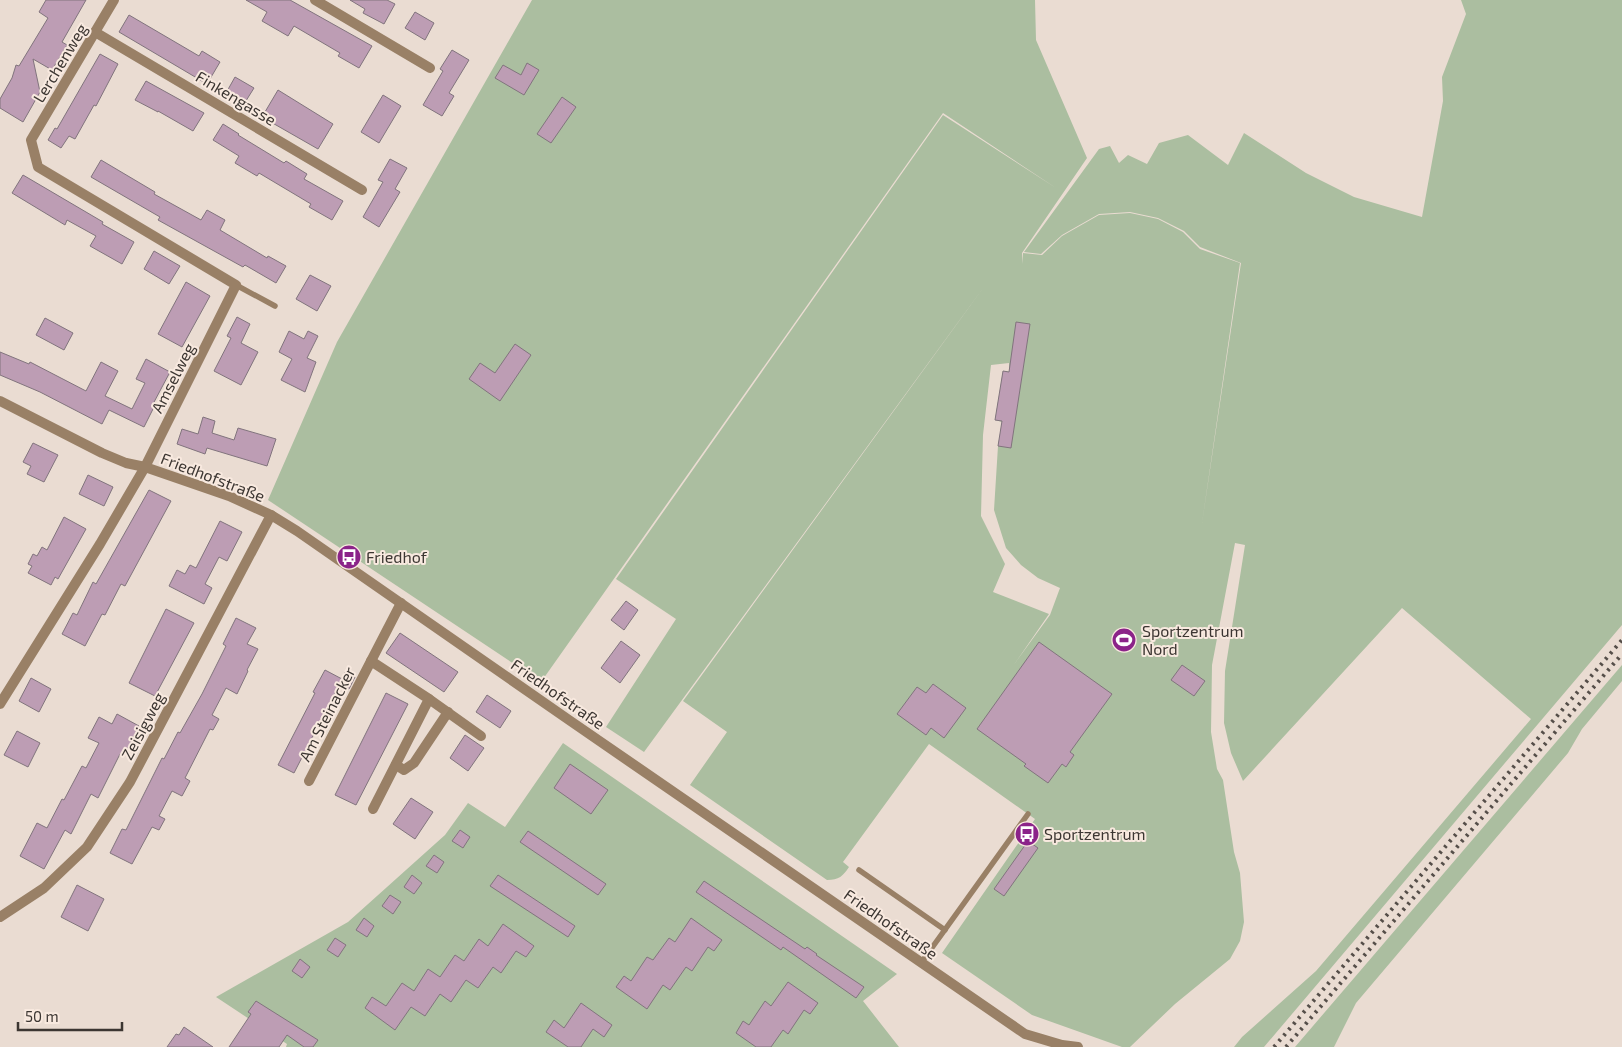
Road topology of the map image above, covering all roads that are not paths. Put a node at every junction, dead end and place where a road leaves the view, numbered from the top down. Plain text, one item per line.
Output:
1 (114, 0) edge
2 (315, 0) edge
3 (95, 32) junction
4 (430, 68) dead end
5 (362, 190) dead end
6 (236, 286) junction
7 (275, 306) dead end
8 (0, 401) edge
9 (145, 467) junction
10 (271, 515) junction
11 (401, 603) junction
12 (371, 661) junction
13 (429, 699) junction
14 (0, 704) edge
15 (448, 712) junction
16 (482, 736) dead end
17 (396, 765) junction
18 (309, 781) dead end
19 (373, 808) dead end
20 (1028, 814) dead end
21 (859, 870) dead end
22 (0, 917) edge
23 (945, 930) junction
24 (922, 963) junction
25 (1078, 1047) edge

1 - 3 street, Lerchenweg
2 - 4 street
3 - 5 street, Finkengasse
3 - 6 street, Lerchenweg
6 - 7 lane
6 - 9 street, Amselweg
8 - 9 street, Friedhofstraße
9 - 10 street, Friedhofstraße
9 - 14 street, Amselweg
10 - 11 street, Friedhofstraße
10 - 22 street, Zeisigweg
11 - 12 street, Am Steinacker
11 - 24 street, Friedhofstraße
12 - 13 street, Am Steinacker
12 - 18 street, Am Steinacker
13 - 15 street, Am Steinacker
13 - 17 street
15 - 16 street, Am Steinacker
15 - 17 street
17 - 19 street
20 - 23 lane
21 - 23 lane
23 - 24 lane
24 - 25 street, Friedhofstraße

